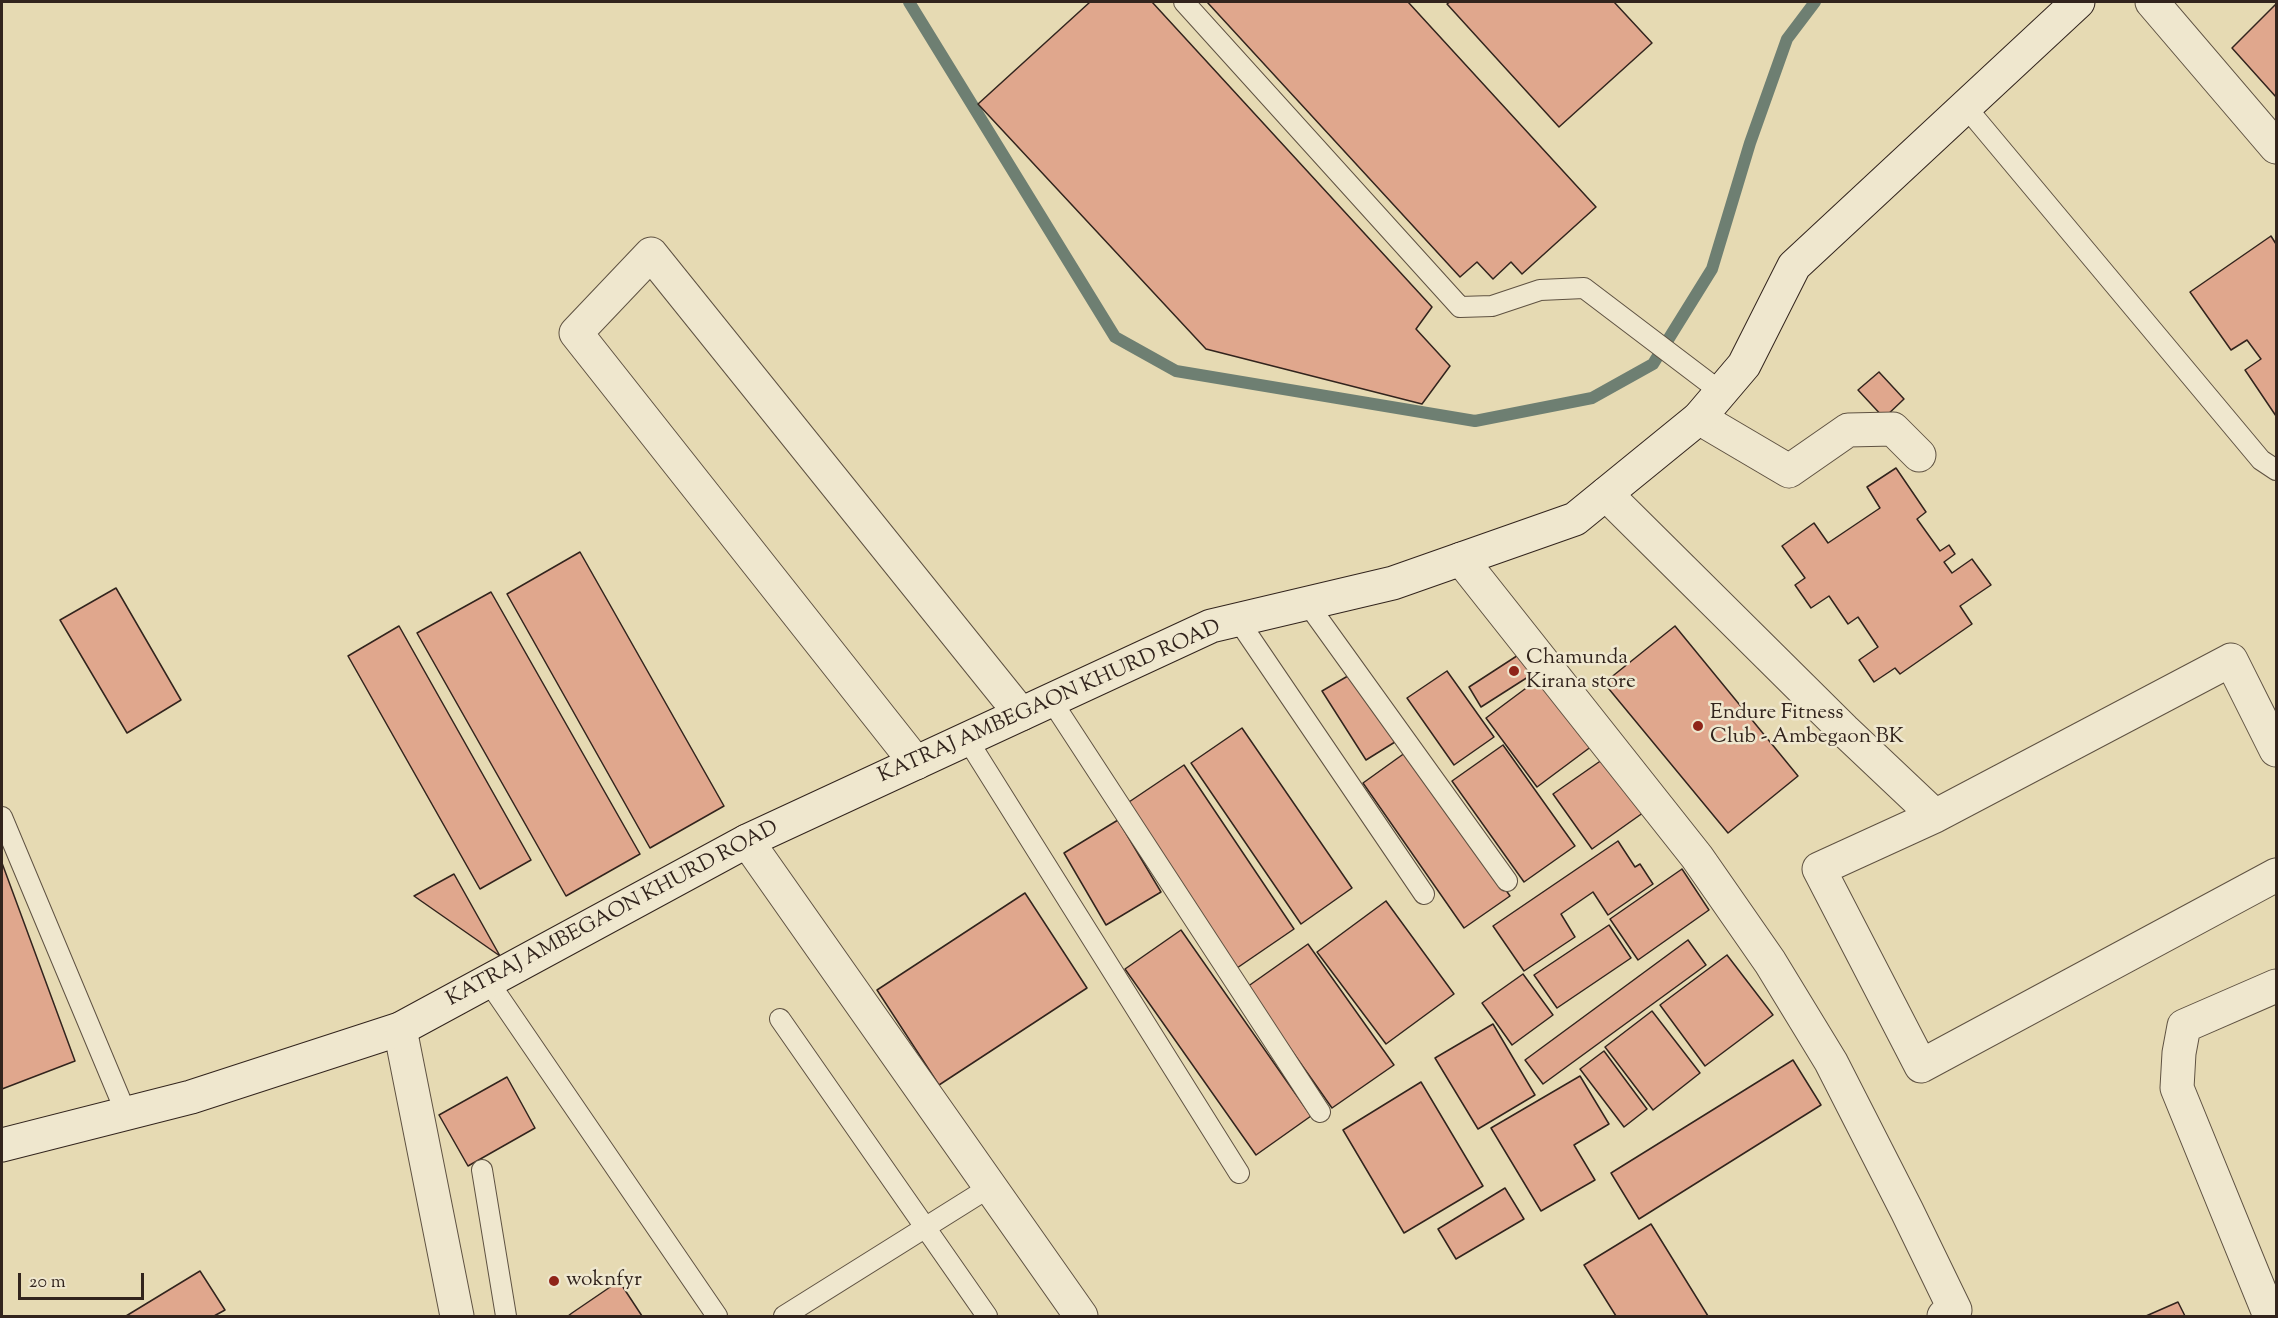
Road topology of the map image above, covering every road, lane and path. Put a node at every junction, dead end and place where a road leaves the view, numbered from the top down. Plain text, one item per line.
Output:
1 (1184, 2) edge
2 (2078, 2) edge
3 (2152, 2) edge
4 (1965, 106) junction
5 (2277, 147) edge
6 (1721, 392) junction
7 (1699, 418) junction
8 (1919, 455) dead end
9 (2277, 470) edge
10 (1606, 494) junction
11 (1461, 559) junction
12 (1307, 603) junction
13 (1238, 620) junction
14 (1051, 700) junction
15 (1021, 714) junction
16 (967, 739) junction
17 (2277, 750) edge
18 (916, 763) junction
19 (1935, 816) junction
20 (2, 818) edge
21 (747, 841) junction
22 (2277, 875) edge
23 (1507, 880) dead end
24 (1424, 894) dead end
25 (488, 981) junction
26 (2277, 986) edge
27 (780, 1019) dead end
28 (400, 1029) junction
29 (1320, 1112) dead end
30 (126, 1113) junction
31 (2, 1145) edge
32 (482, 1170) dead end
33 (1239, 1173) dead end
34 (990, 1186) junction
35 (925, 1228) junction
36 (1953, 1314) edge
37 (457, 1317) edge
38 (506, 1317) edge
39 (717, 1317) edge
40 (784, 1317) edge
41 (987, 1317) edge
42 (1081, 1317) edge
43 (2270, 1317) edge

1 - 6 lane
2 - 4 street, KATRAJ AMBEGAON KHURD ROAD
3 - 5 street
4 - 6 street, KATRAJ AMBEGAON KHURD ROAD
4 - 9 lane
6 - 7 street, KATRAJ AMBEGAON KHURD ROAD
7 - 8 street
7 - 10 street, KATRAJ AMBEGAON KHURD ROAD
10 - 11 street, KATRAJ AMBEGAON KHURD ROAD
10 - 19 street
11 - 12 street, KATRAJ AMBEGAON KHURD ROAD
11 - 36 street
12 - 13 street, KATRAJ AMBEGAON KHURD ROAD
12 - 23 lane
13 - 14 street, KATRAJ AMBEGAON KHURD ROAD
13 - 24 lane
14 - 15 street, KATRAJ AMBEGAON KHURD ROAD
14 - 29 lane
15 - 16 street, KATRAJ AMBEGAON KHURD ROAD
15 - 18 street
16 - 18 street, KATRAJ AMBEGAON KHURD ROAD
16 - 33 lane
17 - 19 street
18 - 21 street, KATRAJ AMBEGAON KHURD ROAD
19 - 22 street
20 - 30 lane
21 - 25 street, KATRAJ AMBEGAON KHURD ROAD
21 - 34 street
25 - 28 street, KATRAJ AMBEGAON KHURD ROAD
25 - 39 lane
26 - 43 street
27 - 35 lane
28 - 30 street, KATRAJ AMBEGAON KHURD ROAD
28 - 37 street
30 - 31 street, KATRAJ AMBEGAON KHURD ROAD
32 - 38 lane
34 - 35 lane
34 - 42 street
35 - 40 lane
35 - 41 lane

